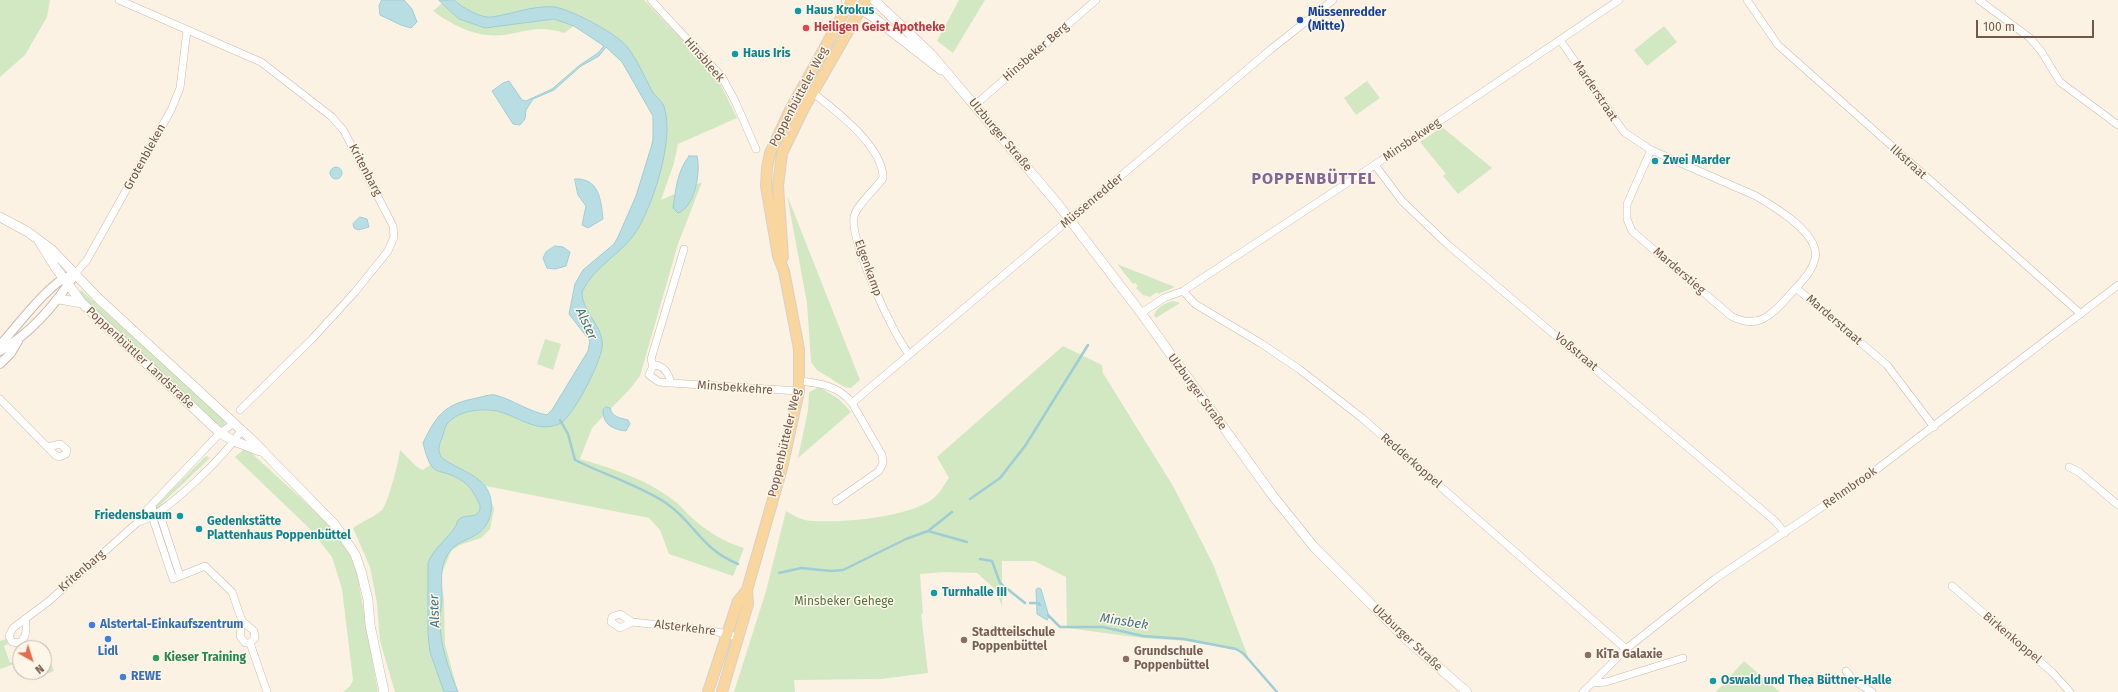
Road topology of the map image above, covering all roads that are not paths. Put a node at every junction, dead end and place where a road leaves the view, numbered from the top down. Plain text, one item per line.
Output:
1 (119, 0) edge
2 (651, 0) edge
3 (874, 0) edge
4 (1096, 0) edge
5 (1333, 0) edge
6 (1619, 0) edge
7 (1747, 0) edge
8 (1979, 0) edge
9 (849, 1) edge
10 (863, 4) edge
11 (187, 30) junction
12 (1560, 40) junction
13 (947, 74) junction
14 (812, 92) junction
15 (975, 105) junction
16 (2118, 125) edge
17 (756, 149) dead end
18 (1651, 150) junction
19 (1375, 165) junction
20 (0, 216) edge
21 (1070, 219) junction
22 (39, 241) junction
23 (684, 249) dead end
24 (784, 271) junction
25 (75, 274) junction
26 (65, 282) junction
27 (2118, 285) edge
28 (1796, 288) junction
29 (1183, 291) junction
30 (59, 299) junction
31 (82, 303) junction
32 (1141, 313) junction
33 (2081, 314) junction
34 (19, 339) junction
35 (0, 345) edge
36 (0, 351) edge
37 (909, 354) junction
38 (0, 364) edge
39 (653, 366) junction
40 (799, 381) junction
41 (671, 384) junction
42 (799, 392) junction
43 (0, 399) edge
44 (852, 403) junction
45 (240, 410) dead end
46 (234, 423) junction
47 (1934, 426) junction
48 (241, 430) junction
49 (220, 433) junction
50 (234, 441) junction
51 (48, 447) dead end
52 (262, 452) junction
53 (2069, 467) dead end
54 (836, 501) dead end
55 (152, 505) junction
56 (2118, 505) edge
57 (156, 514) junction
58 (138, 522) junction
59 (1784, 533) junction
60 (1952, 586) dead end
61 (747, 590) junction
62 (25, 619) dead end
63 (242, 620) junction
64 (632, 622) dead end
65 (727, 634) junction
66 (738, 637) junction
67 (250, 643) junction
68 (1626, 649) junction
69 (1683, 658) dead end
70 (1846, 671) dead end
71 (1593, 683) junction
72 (267, 692) edge
73 (384, 692) edge
74 (708, 692) edge
75 (722, 692) edge
76 (1467, 692) edge
77 (1583, 692) edge
78 (1872, 692) edge
79 (2070, 692) edge

1 - 11 street, Kritenbarg
2 - 17 street, Hinsbleek
3 - 13 main road, Ulzburger Straße
4 - 15 street, Hinsbeker Berg
5 - 21 street, Müssenredder
6 - 12 street, Minsbekweg
7 - 33 street, Ilkstraat
8 - 16 street
9 - 10 main road, Ulzburger Straße
9 - 24 main road, Poppenbütteler Weg
10 - 13 main road, Ulzburger Straße
10 - 14 main road, Poppenbütteler Weg
11 - 25 street, Grotenbleken
11 - 45 street, Kritenbarg
12 - 18 street, Marderstraat
12 - 19 street, Minsbekweg
13 - 15 main road, Ulzburger Straße
14 - 24 main road, Poppenbütteler Weg
14 - 37 street, Elgenkamp
15 - 21 main road, Ulzburger Straße
18 - 28 street, Marderstraat
18 - 28 street, Marderstieg
19 - 29 street, Minsbekweg
19 - 59 street, Voßstraat
20 - 22 main road, Poppenbüttler Landstraße
21 - 32 main road, Ulzburger Straße
21 - 37 street, Müssenredder
22 - 25 main road, Poppenbüttler Landstraße
22 - 26 main road, Poppenbüttler Landstraße
23 - 39 street, Minsbekkehre
24 - 40 main road, Poppenbütteler Weg
25 - 26 street
25 - 46 main road, Poppenbüttler Landstraße
26 - 30 street
26 - 31 main road, Poppenbüttler Landstraße
26 - 35 street
27 - 33 street, Rehmbrook
28 - 47 street, Marderstraat
29 - 32 street, Minsbekweg
29 - 68 street, Redderkoppel
30 - 31 main road
30 - 34 street
31 - 49 main road, Poppenbüttler Landstraße
32 - 76 main road, Ulzburger Straße
33 - 47 street, Rehmbrook
34 - 36 street
34 - 38 street
37 - 44 street, Müssenredder
39 - 41 street
39 - 41 street, Minsbekkehre
40 - 42 main road, Poppenbütteler Weg
40 - 44 street
41 - 42 street, Minsbekkehre
42 - 61 main road, Poppenbütteler Weg
43 - 51 street
44 - 54 street
46 - 48 main road, Poppenbüttler Landstraße
46 - 49 street, Kritenbarg
47 - 59 street, Rehmbrook
48 - 50 street, Kritenbarg
48 - 52 main road, Poppenbüttler Landstraße
49 - 50 main road, Poppenbüttler Landstraße
49 - 55 street, Kritenbarg
50 - 52 main road, Poppenbüttler Landstraße
50 - 57 street, Kritenbarg
52 - 73 main road, Poppenbüttler Landstraße
53 - 56 street
55 - 57 street
55 - 58 street, Kritenbarg
57 - 58 street, Kritenbarg
57 - 63 street
58 - 62 street, Kritenbarg
59 - 68 street, Rehmbrook
60 - 79 street, Birkenkoppel
61 - 65 main road, Poppenbütteler Weg
61 - 66 main road, Poppenbütteler Weg
63 - 67 street
63 - 67 street
64 - 65 street, Alsterkehre
65 - 66 street, Alsterkehre
65 - 74 main road, Poppenbütteler Weg
66 - 75 main road, Poppenbütteler Weg
67 - 72 street
68 - 71 street, Rehmbrook
69 - 71 street
70 - 78 street
71 - 77 street, Rehmbrook

